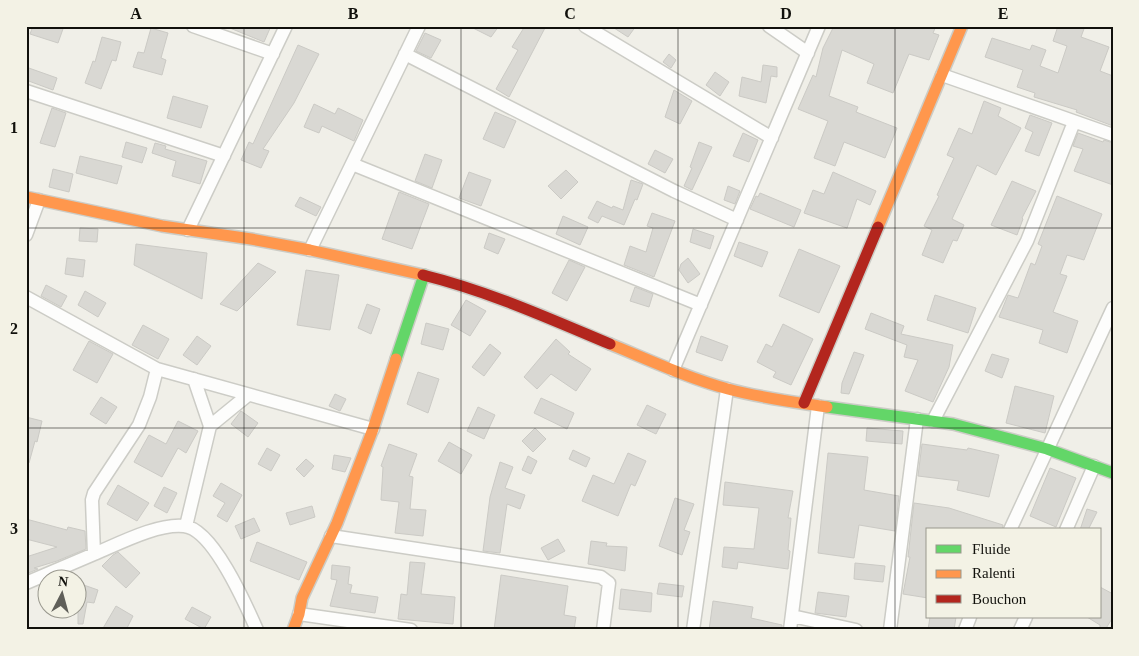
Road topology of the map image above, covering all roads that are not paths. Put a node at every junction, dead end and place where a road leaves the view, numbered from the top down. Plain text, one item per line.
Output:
1 (194, 26) edge
2 (286, 26) edge
3 (419, 26) edge
4 (585, 26) edge
5 (769, 26) edge
6 (819, 26) edge
7 (962, 26) edge
8 (808, 52) junction
9 (273, 54) junction
10 (405, 54) junction
11 (942, 75) junction
12 (26, 91) edge
13 (1074, 122) junction
14 (1113, 135) edge
15 (772, 138) junction
16 (224, 156) junction
17 (352, 164) junction
18 (26, 197) edge
19 (39, 200) junction
20 (737, 220) junction
21 (188, 230) junction
22 (26, 235) edge
23 (310, 250) junction
24 (424, 275) junction
25 (26, 297) edge
26 (701, 305) junction
27 (1113, 308) edge
28 (157, 369) junction
29 (673, 370) junction
30 (194, 378) junction
31 (727, 389) junction
32 (248, 395) junction
33 (804, 403) junction
34 (818, 406) junction
35 (917, 419) junction
36 (933, 421) junction
37 (210, 426) junction
38 (372, 430) junction
39 (1047, 449) junction
40 (1094, 466) junction
41 (1113, 473) edge
42 (186, 526) junction
43 (1011, 528) edge
44 (1067, 528) edge
45 (331, 536) junction
46 (94, 554) junction
47 (26, 583) edge
48 (299, 614) junction
49 (792, 616) junction
50 (970, 618) edge
51 (1026, 618) edge
52 (256, 630) edge
53 (293, 630) edge
54 (411, 630) edge
55 (603, 630) edge
56 (693, 630) edge
57 (790, 630) edge
58 (856, 630) edge
59 (890, 630) edge
60 (964, 630) edge
61 (1020, 630) edge

1 - 9 street
2 - 9 street
3 - 10 street
4 - 15 street
5 - 8 street
6 - 8 street
7 - 11 main road
8 - 15 street
9 - 16 street
10 - 17 street
10 - 20 street
11 - 13 street
11 - 33 main road
12 - 16 street
13 - 14 street
13 - 36 street
15 - 20 street
16 - 21 street
17 - 23 street
17 - 26 street
18 - 19 main road
19 - 21 main road
19 - 22 street
20 - 26 street
21 - 23 main road
23 - 24 main road
24 - 29 main road
24 - 38 main road
25 - 28 street
26 - 29 street
27 - 39 street
28 - 30 street
28 - 46 street
29 - 31 main road
30 - 32 street
30 - 37 street
31 - 33 main road
31 - 56 street
32 - 37 street
32 - 38 street
33 - 34 main road
34 - 35 main road
34 - 49 street
35 - 36 main road
35 - 59 street
36 - 39 main road
37 - 42 street
38 - 45 main road
39 - 40 main road
39 - 43 street
40 - 41 main road
40 - 44 street
42 - 46 street
42 - 52 street
45 - 48 main road
45 - 55 street
46 - 47 street
48 - 53 main road
48 - 54 street
49 - 57 street
49 - 58 street
50 - 60 street
51 - 61 street

